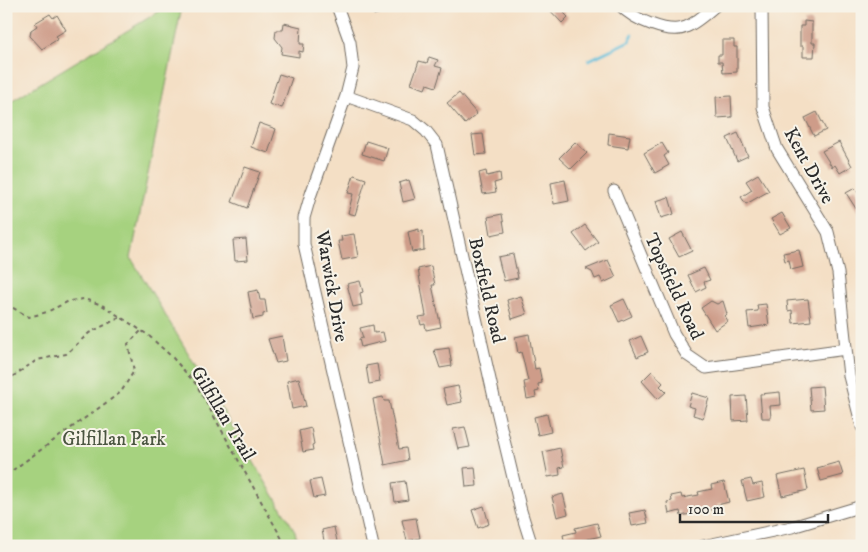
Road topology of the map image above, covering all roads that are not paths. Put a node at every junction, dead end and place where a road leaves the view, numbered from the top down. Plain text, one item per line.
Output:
1 (337, 6) edge
2 (621, 6) edge
3 (715, 6) edge
4 (762, 6) edge
5 (346, 96) junction
6 (614, 191) dead end
7 (846, 349) junction
8 (862, 427) edge
9 (862, 506) edge
10 (373, 546) edge
11 (532, 546) edge
12 (703, 546) edge

1 - 5 street, Warwick Drive
2 - 3 street
4 - 7 street, Kent Drive
5 - 10 street, Warwick Drive
5 - 11 street, Boxfield Road
6 - 7 street, Topsfield Road
7 - 8 street, Kent Drive
9 - 12 street

